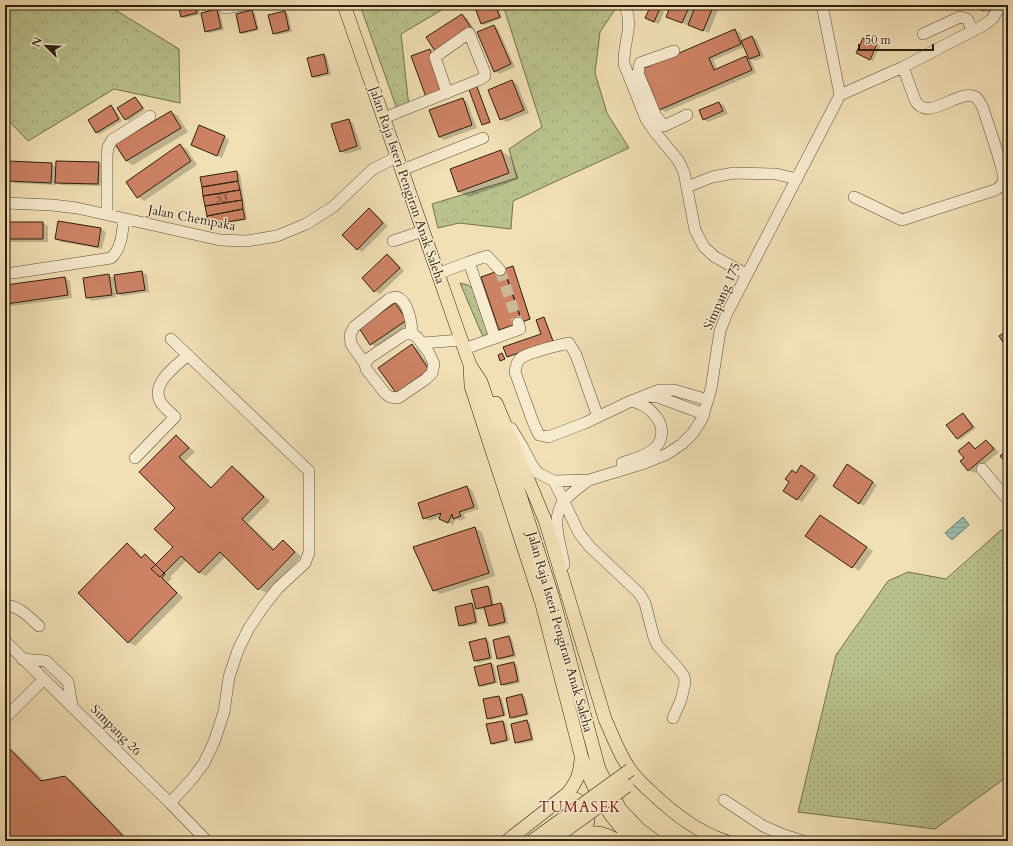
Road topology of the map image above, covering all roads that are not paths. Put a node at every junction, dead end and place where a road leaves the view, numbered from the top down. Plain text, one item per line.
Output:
1 (245, 5) edge
2 (344, 5) edge
3 (625, 5) edge
4 (822, 5) edge
5 (1001, 5) edge
6 (225, 8) dead end
7 (973, 31) junction
8 (923, 34) dead end
9 (674, 51) dead end
10 (903, 67) junction
11 (633, 75) junction
12 (447, 93) junction
13 (840, 95) junction
14 (687, 115) dead end
15 (150, 116) dead end
16 (384, 118) junction
17 (654, 122) junction
18 (483, 138) dead end
19 (398, 157) junction
20 (402, 170) junction
21 (797, 180) junction
22 (686, 187) junction
23 (854, 197) dead end
24 (5, 203) edge
25 (107, 214) junction
26 (124, 219) junction
27 (423, 231) junction
28 (393, 241) dead end
29 (469, 262) junction
30 (500, 270) tunnel mouth
31 (13, 273) dead end
32 (437, 274) junction
33 (746, 274) junction
34 (518, 323) dead end
35 (412, 334) junction
36 (495, 338) junction
37 (171, 339) dead end
38 (422, 343) junction
39 (463, 344) junction
40 (188, 355) junction
41 (365, 364) junction
42 (470, 365) junction
43 (483, 386) junction
44 (644, 395) junction
45 (708, 400) junction
46 (631, 401) junction
47 (502, 413) junction
48 (704, 414) junction
49 (598, 417) junction
50 (135, 458) dead end
51 (982, 469) dead end
52 (591, 479) junction
53 (554, 481) junction
54 (1008, 500) edge
55 (564, 501) junction
56 (567, 590) junction
57 (5, 604) edge
58 (39, 626) dead end
59 (5, 641) edge
60 (22, 659) junction
61 (44, 679) junction
62 (72, 706) junction
63 (5, 718) edge
64 (673, 718) dead end
65 (581, 755) junction
66 (633, 774) junction
67 (724, 800) dead end
68 (170, 803) junction
69 (548, 811) junction
70 (1008, 839) edge
71 (207, 841) edge
72 (507, 841) edge
73 (532, 841) edge
74 (551, 841) edge
75 (571, 841) edge
76 (574, 841) edge
77 (618, 841) edge
78 (634, 841) edge
79 (655, 841) edge
80 (725, 841) edge
81 (803, 841) edge
82 (1005, 841) edge

1 - 6 street
2 - 16 main road, Jalan Raja Isteri Pengiran Anak Saleha
3 - 11 street
4 - 13 street
5 - 7 street
7 - 8 street
7 - 10 street
9 - 11 street
10 - 13 street
10 - 23 street
11 - 17 street
12 - 12 street
12 - 16 street
13 - 21 street, Simpang 175
14 - 17 street
15 - 25 street
16 - 19 main road, Jalan Raja Isteri Pengiran Anak Saleha
17 - 22 street
18 - 20 street
19 - 20 main road, Jalan Raja Isteri Pengiran Anak Saleha
19 - 26 street, Jalan Chempaka
20 - 27 main road, Jalan Raja Isteri Pengiran Anak Saleha
21 - 22 street
21 - 33 street, Simpang 175
22 - 33 street
24 - 25 street, Jalan Chempaka
25 - 26 street, Jalan Chempaka
26 - 31 street
27 - 28 street
27 - 32 main road, Jalan Raja Isteri Pengiran Anak Saleha
29 - 30 street
29 - 32 street
29 - 36 street
32 - 39 main road, Jalan Raja Isteri Pengiran Anak Saleha
33 - 45 street, Simpang 175
34 - 36 street
35 - 38 street
35 - 41 street
35 - 41 street
36 - 39 street
37 - 40 street
38 - 39 street
38 - 41 street
39 - 42 main road, Jalan Raja Isteri Pengiran Anak Saleha
40 - 50 street
40 - 68 street
42 - 43 main road, Jalan Raja Isteri Pengiran Anak Saleha
42 - 65 main road, Jalan Raja Isteri Pengiran Anak Saleha
43 - 47 main road
43 - 79 main road, Jalan Raja Isteri Pengiran Anak Saleha
44 - 45 street
44 - 46 street
44 - 48 street
45 - 48 street, Simpang 175
46 - 49 street
46 - 52 street
47 - 53 street
47 - 56 main road
48 - 52 street, Simpang 175
49 - 49 street
51 - 54 street
52 - 53 street, Simpang 175
52 - 55 street, Simpang 175
53 - 55 street
55 - 56 street
55 - 64 street
56 - 66 main road
57 - 58 street
59 - 60 street, Simpang 26
60 - 61 street, Simpang 26
60 - 62 street
61 - 62 street, Simpang 26
61 - 63 street
62 - 68 street, Simpang 26
65 - 69 main road
65 - 78 main road, Jalan Raja Isteri Pengiran Anak Saleha
66 - 73 main road, bridge
66 - 74 main road, bridge
66 - 80 main road
67 - 81 street
68 - 71 street, Simpang 26
69 - 72 main road
69 - 75 main road
70 - 82 street
76 - 77 main road

